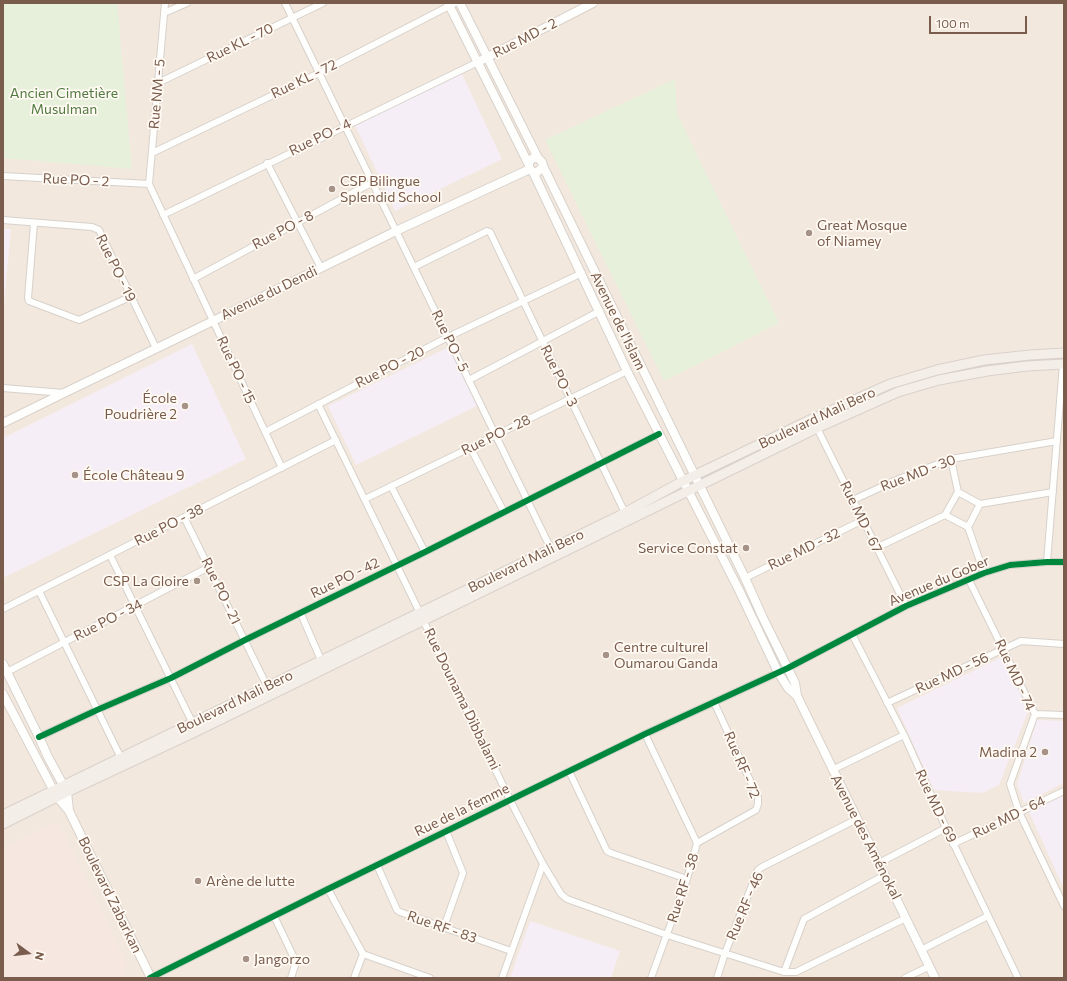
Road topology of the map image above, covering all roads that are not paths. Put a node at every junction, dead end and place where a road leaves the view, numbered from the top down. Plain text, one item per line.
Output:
1 (165, 3) edge
2 (187, 3) edge
3 (285, 3) edge
4 (323, 3) edge
5 (460, 3) edge
6 (593, 3) edge
7 (451, 4) edge
8 (164, 13) junction
9 (292, 18) junction
10 (487, 57) junction
11 (478, 62) junction
12 (319, 73) junction
13 (158, 83) junction
14 (345, 125) junction
15 (152, 152) junction
16 (538, 158) junction
17 (267, 164) junction
18 (542, 166) junction
19 (530, 168) junction
20 (3, 176) edge
21 (373, 182) junction
22 (149, 184) junction
23 (163, 215) junction
24 (3, 220) edge
25 (298, 222) junction
26 (34, 223) junction
27 (396, 231) junction
28 (414, 267) junction
29 (321, 268) junction
30 (582, 273) junction
31 (193, 279) junction
32 (130, 297) junction
33 (523, 301) junction
34 (600, 312) junction
35 (213, 321) junction
36 (448, 337) junction
37 (542, 342) junction
38 (156, 348) junction
39 (1064, 353) edge
40 (1063, 364) edge
41 (627, 371) junction
42 (469, 380) junction
43 (3, 388) edge
44 (64, 393) junction
45 (570, 399) junction
46 (318, 404) junction
47 (838, 407) junction
48 (842, 417) junction
49 (3, 424) edge
50 (817, 428) junction
51 (265, 432) junction
52 (659, 434) junction
53 (496, 435) junction
54 (336, 440) junction
55 (1057, 441) junction
56 (470, 448) junction
57 (951, 459) junction
58 (601, 463) junction
59 (282, 468) junction
60 (694, 476) junction
61 (683, 481) junction
62 (699, 485) junction
63 (391, 486) junction
64 (688, 491) junction
65 (958, 492) junction
66 (1053, 492) junction
67 (364, 499) junction
68 (527, 500) junction
69 (853, 500) junction
70 (980, 504) junction
71 (504, 512) junction
72 (945, 515) junction
73 (626, 516) junction
74 (184, 517) junction
75 (863, 520) junction
76 (968, 527) junction
77 (876, 548) junction
78 (425, 552) junction
79 (553, 552) junction
80 (110, 555) junction
81 (734, 556) junction
82 (724, 561) junction
83 (1047, 562) junction
84 (1064, 562) edge
85 (397, 566) junction
86 (209, 567) junction
87 (984, 573) junction
88 (745, 578) junction
89 (969, 580) junction
90 (748, 586) junction
91 (740, 590) junction
92 (39, 591) junction
93 (135, 606) junction
94 (906, 606) junction
95 (3, 609) edge
96 (301, 614) junction
97 (422, 616) junction
98 (852, 634) junction
99 (245, 640) junction
100 (64, 643) junction
101 (1064, 644) edge
102 (1003, 649) junction
103 (321, 660) junction
104 (5, 668) edge
105 (788, 668) junction
106 (778, 672) junction
107 (171, 678) junction
108 (267, 686) junction
109 (3, 694) edge
110 (797, 696) junction
111 (714, 702) junction
112 (887, 703) junction
113 (97, 710) junction
114 (1035, 714) junction
115 (1064, 715) edge
116 (195, 727) junction
117 (644, 734) junction
118 (904, 735) junction
119 (39, 737) junction
120 (121, 758) junction
121 (832, 770) junction
122 (569, 771) junction
123 (66, 789) junction
124 (1064, 790) edge
125 (55, 794) junction
126 (510, 800) junction
127 (69, 812) junction
128 (1019, 812) junction
129 (3, 816) edge
130 (857, 819) junction
131 (3, 824) edge
132 (946, 828) junction
133 (446, 832) junction
134 (697, 843) junction
135 (953, 844) junction
136 (879, 863) junction
137 (543, 864) junction
138 (377, 865) junction
139 (885, 875) junction
140 (686, 879) junction
141 (328, 889) junction
142 (1064, 906) edge
143 (274, 916) junction
144 (988, 916) junction
145 (904, 919) dead end
146 (444, 927) junction
147 (667, 935) junction
148 (922, 950) junction
149 (511, 951) junction
150 (725, 953) junction
151 (363, 954) junction
152 (930, 966) junction
153 (784, 972) junction
154 (150, 978) edge
155 (291, 978) edge
156 (354, 978) edge
157 (430, 978) edge
158 (502, 978) edge
159 (651, 978) edge
160 (717, 978) edge
161 (907, 978) edge
162 (936, 978) edge
163 (1018, 978) edge

1 - 8 street, Rue NM - 5
2 - 8 street
3 - 9 street, Rue PO - 5
4 - 9 street, Rue KL - 70
5 - 10 main road
6 - 10 main road, Rue MD - 2
7 - 11 main road, Avenue de l'Islam
7 - 12 street, Rue KL - 72
8 - 13 street, Rue NM - 5
9 - 12 street, Rue PO - 5
9 - 13 street, Rue KL - 70
10 - 11 main road, Rue MD - 2
10 - 16 main road
11 - 14 street, Rue PO - 4
11 - 19 main road, Avenue de l'Islam
12 - 14 street, Rue PO - 5
12 - 15 street, Rue KL - 72
13 - 15 street, Rue NM - 5
14 - 17 street, Rue PO - 4
14 - 21 street, Rue PO - 5
15 - 22 street, Rue NM - 5
16 - 18 main road
16 - 19 main road
17 - 23 street, Rue PO - 4
17 - 25 street
18 - 19 main road
18 - 60 main road, Avenue de l'Islam
19 - 27 main road, Avenue du Dendi
19 - 30 main road, Avenue de l'Islam
20 - 22 street, Rue PO - 2
21 - 25 street, Rue PO - 8
21 - 27 street, Rue PO - 5
22 - 23 street, Rue PO - 15
23 - 31 street, Rue PO - 15
24 - 26 street, Rue PO - 19
25 - 29 street
25 - 31 street, Rue PO - 8
26 - 32 street, Rue PO - 19
26 - 32 street
27 - 28 street, Rue PO - 5
27 - 29 main road, Avenue du Dendi
28 - 33 street, Rue PO - 3
28 - 36 street, Rue PO - 5
29 - 35 main road, Avenue du Dendi
30 - 33 street, Rue PO - 20
30 - 34 main road, Avenue de l'Islam
31 - 35 street, Rue PO - 15
32 - 38 street, Rue PO - 19
33 - 36 street, Rue PO - 20
33 - 37 street, Rue PO - 3
34 - 37 street
34 - 41 main road, Avenue de l'Islam
35 - 38 main road, Avenue du Dendi
35 - 51 street, Rue PO - 15
36 - 42 street, Rue PO - 5
36 - 46 street, Rue PO - 20
37 - 42 street
37 - 45 street, Rue PO - 3
38 - 44 main road, Avenue du Dendi
39 - 47 main road, Boulevard Mali Bero
40 - 48 main road, Boulevard Mali Bero
40 - 55 street
41 - 45 street, Rue PO - 28
41 - 52 main road, Avenue de l'Islam
42 - 53 street, Rue PO - 5
43 - 44 street
44 - 49 main road, Avenue du Dendi
45 - 53 street, Rue PO - 28
45 - 58 street, Rue PO - 3
46 - 51 street, Rue PO - 20
46 - 54 street, Rue Dounama Dibbalami
47 - 48 main road
47 - 60 main road, Boulevard Mali Bero
48 - 50 main road, Boulevard Mali Bero
50 - 62 main road, Boulevard Mali Bero
50 - 69 street, Rue MD - 67
51 - 59 street, Rue PO - 15
52 - 58 street, Rue PO - 42
52 - 61 main road, Avenue de l'Islam
53 - 56 street, Rue PO - 28
53 - 68 street, Rue PO - 5
54 - 59 street, Rue PO - 38
54 - 67 street, Rue Dounama Dibbalami
55 - 57 street, Rue MD - 30
55 - 66 street
56 - 63 street, Rue PO - 28
56 - 71 street
57 - 65 street
57 - 69 street, Rue MD - 30
58 - 68 street, Rue PO - 42
58 - 73 street, Rue PO - 3
59 - 74 street, Rue PO - 38
60 - 61 main road, Boulevard Mali Bero
60 - 62 main road, Avenue des Aménokal
61 - 64 main road, Avenue des Aménokal
61 - 73 main road, Boulevard Mali Bero
62 - 64 main road, Boulevard Mali Bero
62 - 81 main road, Avenue des Aménokal
63 - 67 street, Rue PO - 28
63 - 78 street
64 - 73 main road, Boulevard Mali Bero
64 - 82 main road, Avenue des Aménokal
65 - 70 street
65 - 72 street
66 - 70 street
66 - 83 street
67 - 85 street, Rue Dounama Dibbalami
68 - 71 street, Rue PO - 42
68 - 79 street, Rue PO - 5
69 - 75 street, Rue MD - 67
70 - 76 street
71 - 78 street, Rue PO - 42
72 - 76 street
72 - 77 street
73 - 79 main road, Boulevard Mali Bero
74 - 80 street, Rue PO - 38
74 - 86 street, Rue PO - 21
75 - 77 street, Rue MD - 67
75 - 88 street, Rue MD - 32
76 - 87 street
77 - 94 street, Rue MD - 67
78 - 85 street, Rue PO - 42
79 - 97 main road, Boulevard Mali Bero
80 - 92 street, Rue PO - 38
80 - 93 street
81 - 82 main road
81 - 88 main road, Avenue des Aménokal
82 - 91 main road, Avenue des Aménokal
83 - 84 street, Avenue du Gober
83 - 87 street, Avenue du Gober
85 - 96 street, Rue PO - 42
85 - 97 street, Rue Dounama Dibbalami
86 - 93 street, Rue PO - 34
86 - 99 street, Rue PO - 21
87 - 89 street, Avenue du Gober
88 - 90 main road, Avenue des Aménokal
89 - 94 street, Avenue du Gober
89 - 102 street, Rue MD - 74
90 - 91 main road
90 - 105 main road, Avenue des Aménokal
91 - 106 main road, Avenue des Aménokal
92 - 95 street, Rue PO - 38
92 - 100 street
93 - 100 street, Rue PO - 34
93 - 107 street
94 - 98 street, Avenue du Gober
96 - 99 street, Rue PO - 42
96 - 103 street
97 - 103 main road, Boulevard Mali Bero
97 - 116 main road, Boulevard Mali Bero
97 - 126 street, Rue Dounama Dibbalami
98 - 105 street, Avenue du Gober
98 - 112 street, Rue MD - 69
99 - 107 street, Rue PO - 42
99 - 108 street, Rue PO - 21
100 - 104 street, Rue PO - 34
100 - 113 street
101 - 102 street, Rue MD - 56
102 - 112 street, Rue MD - 56
102 - 114 street, Rue MD - 74
103 - 108 main road, Boulevard Mali Bero
104 - 119 main road
105 - 106 street, Rue de la femme
105 - 110 main road, Avenue des Aménokal
106 - 110 main road, Avenue des Aménokal
106 - 111 street, Rue de la femme
107 - 113 street, Rue PO - 42
107 - 116 street
108 - 116 main road, Boulevard Mali Bero
109 - 125 main road, Boulevard Zabarkan
110 - 121 main road, Avenue des Aménokal
111 - 117 street, Rue de la femme
111 - 134 street, Rue RF - 72
112 - 118 street, Rue MD - 69
113 - 119 street, Rue PO - 42
113 - 120 street
114 - 115 street
114 - 128 street, Rue MD - 74
116 - 120 main road, Boulevard Mali Bero
116 - 123 main road, Boulevard Mali Bero
117 - 122 street, Rue de la femme
117 - 134 street, Rue RF - 38
118 - 121 street
118 - 132 street, Rue MD - 69
119 - 123 main road
120 - 123 main road, Boulevard Mali Bero
121 - 130 main road, Avenue des Aménokal
122 - 126 street, Rue de la femme
122 - 140 street
123 - 125 main road, Boulevard Mali Bero
123 - 127 main road, Boulevard Zabarkan
124 - 128 street, Rue MD - 64
125 - 127 main road, Boulevard Zabarkan
125 - 129 main road, Boulevard Mali Bero
125 - 131 main road, Boulevard Mali Bero
126 - 133 street, Rue de la femme
126 - 137 street, Rue Dounama Dibbalami
127 - 154 main road, Boulevard Zabarkan
128 - 135 street, Rue MD - 64
128 - 142 street, Rue MD - 74
130 - 136 main road, Avenue des Aménokal
130 - 150 street, Rue RF - 46
132 - 135 street, Rue MD - 69
132 - 136 street
133 - 138 street, Rue de la femme
133 - 146 street
134 - 140 street, Rue RF - 38
135 - 144 street, Rue MD - 69
136 - 139 main road, Avenue des Aménokal
137 - 147 street, Rue Dounama Dibbalami
137 - 149 street
138 - 141 street, Rue de la femme
138 - 146 street, Rue RF - 83
139 - 148 main road, Avenue des Aménokal
139 - 153 street
140 - 147 street, Rue RF - 38
141 - 143 street, Rue de la femme
141 - 151 street
143 - 154 street, Rue de la femme
143 - 155 street
144 - 148 street
144 - 163 street, Rue MD - 69
145 - 153 street
146 - 149 street, Rue RF - 83
147 - 150 street, Rue Dounama Dibbalami
147 - 159 street, Rue RF - 38
148 - 152 main road, Avenue des Aménokal
149 - 158 street
150 - 153 street, Rue Dounama Dibbalami
150 - 160 street, Rue RF - 46
151 - 156 street
151 - 157 street
152 - 161 street
152 - 162 main road, Avenue des Aménokal

